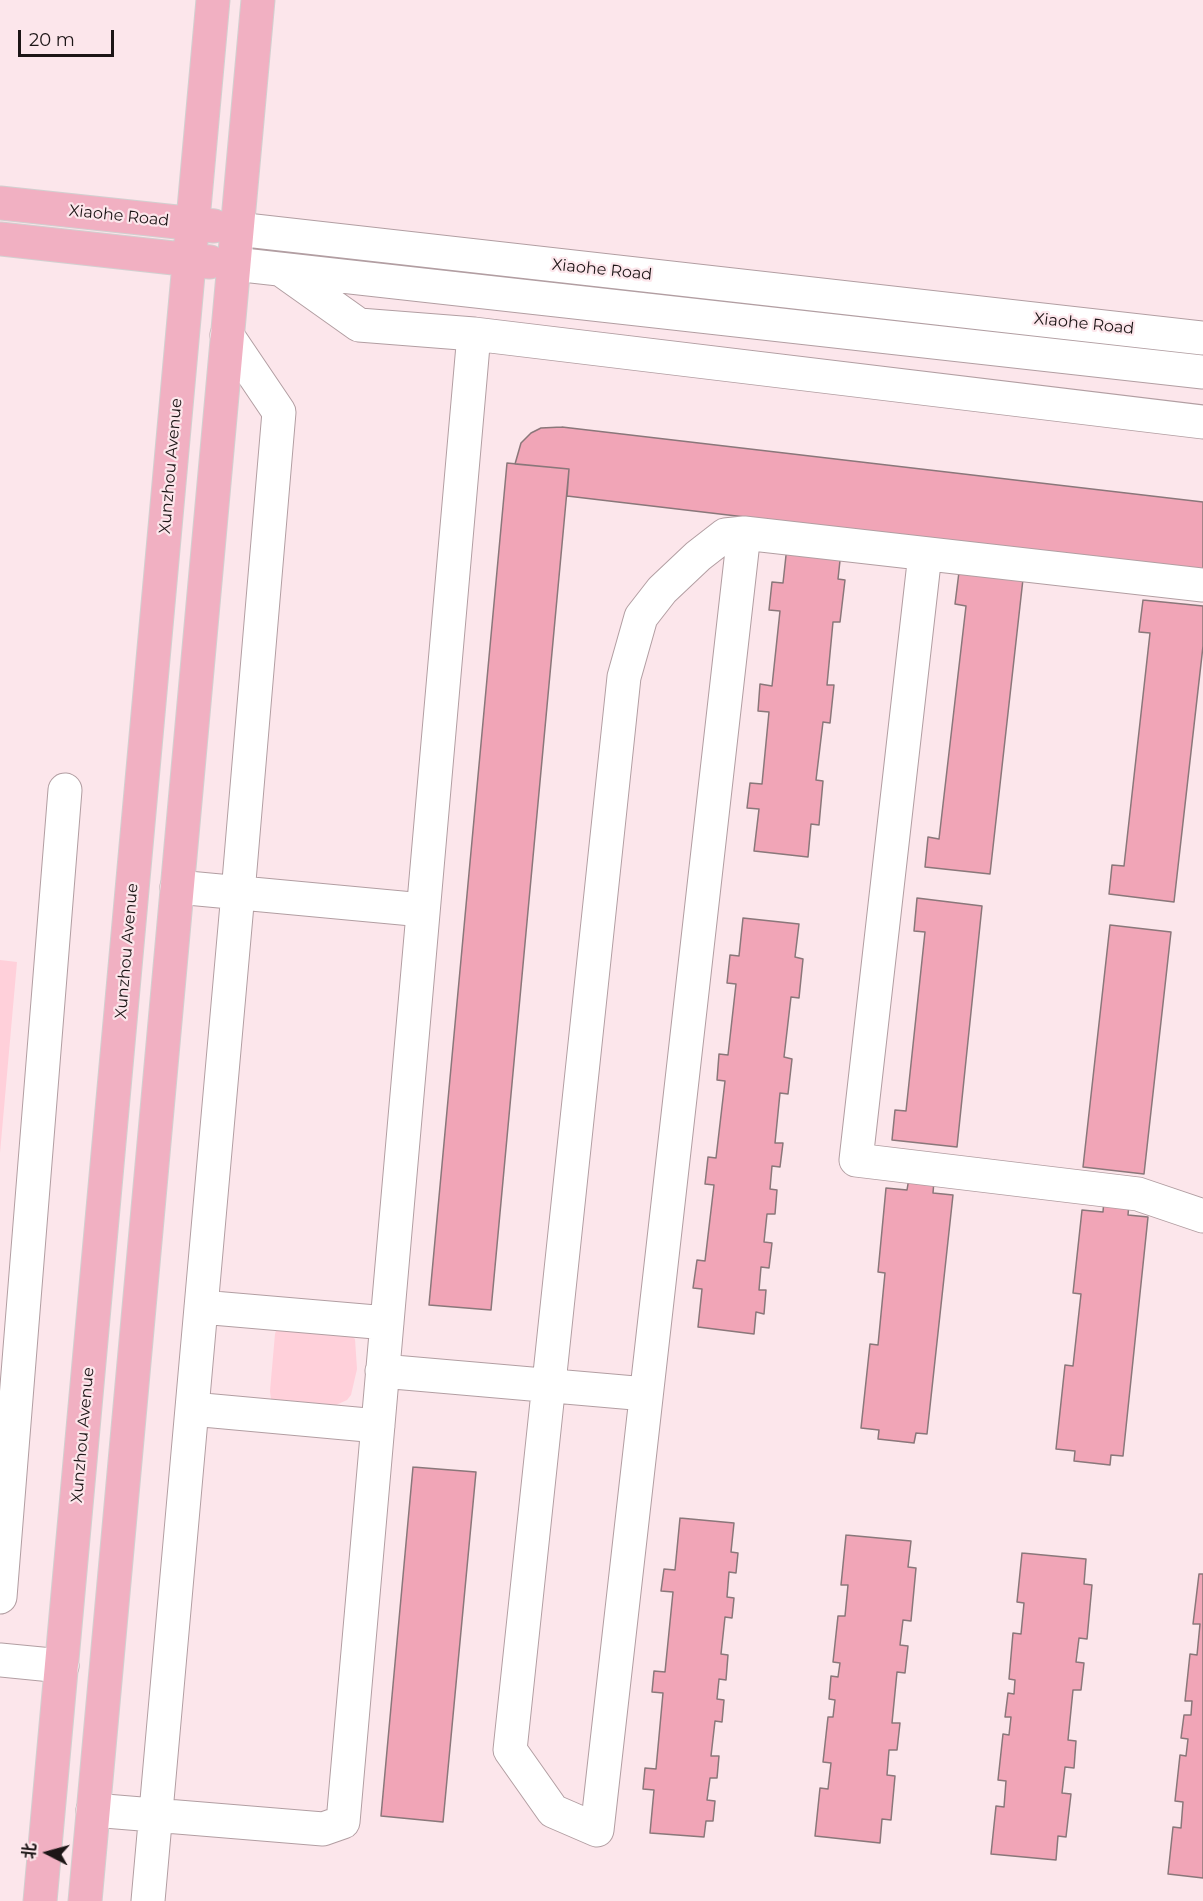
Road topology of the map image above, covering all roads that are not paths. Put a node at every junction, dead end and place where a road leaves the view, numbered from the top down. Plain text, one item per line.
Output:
1 (213, 0) edge
2 (258, 0) edge
3 (0, 203) edge
4 (193, 224) junction
5 (237, 228) junction
6 (0, 239) edge
7 (190, 260) junction
8 (234, 264) junction
9 (281, 270) junction
10 (474, 334) junction
11 (227, 335) junction
12 (1203, 338) edge
13 (1203, 372) edge
14 (1203, 422) edge
15 (744, 533) junction
16 (925, 554) junction
17 (1203, 585) edge
18 (65, 790) dead end
19 (177, 888) junction
20 (238, 893) junction
21 (423, 910) junction
22 (1203, 1216) edge
23 (201, 1307) junction
24 (387, 1323) junction
25 (382, 1371) junction
26 (549, 1386) junction
27 (646, 1394) junction
28 (192, 1409) junction
29 (378, 1426) junction
30 (0, 1597) edge
31 (0, 1660) edge
32 (62, 1666) junction
33 (93, 1810) junction
34 (155, 1815) junction
35 (40, 1901) edge
36 (85, 1901) edge
37 (148, 1901) edge

1 - 4 main road, Xunzhou Avenue
2 - 5 main road
3 - 4 main road, Xiaohe Road
4 - 5 main road, Xiaohe Road
4 - 7 main road, Xunzhou Avenue
5 - 8 main road
5 - 12 street, Xiaohe Road
6 - 7 main road, Xiaohe Road
7 - 8 main road, Xiaohe Road
7 - 32 main road, Xunzhou Avenue
8 - 9 street, Xiaohe Road
8 - 11 main road
9 - 10 street
9 - 13 street, Xiaohe Road
10 - 14 street
10 - 21 street
11 - 19 main road
11 - 20 street
15 - 16 street
15 - 26 street
15 - 27 street
16 - 17 street
16 - 22 street
18 - 30 street
19 - 20 street
19 - 33 main road
20 - 21 street
20 - 23 street
21 - 24 street
23 - 24 street
23 - 28 street
24 - 25 street
25 - 26 street
25 - 29 street
26 - 27 street
26 - 27 street
28 - 29 street
28 - 34 street
29 - 34 street
31 - 32 street
32 - 35 main road, Xunzhou Avenue
33 - 34 street
33 - 36 main road
34 - 37 street

